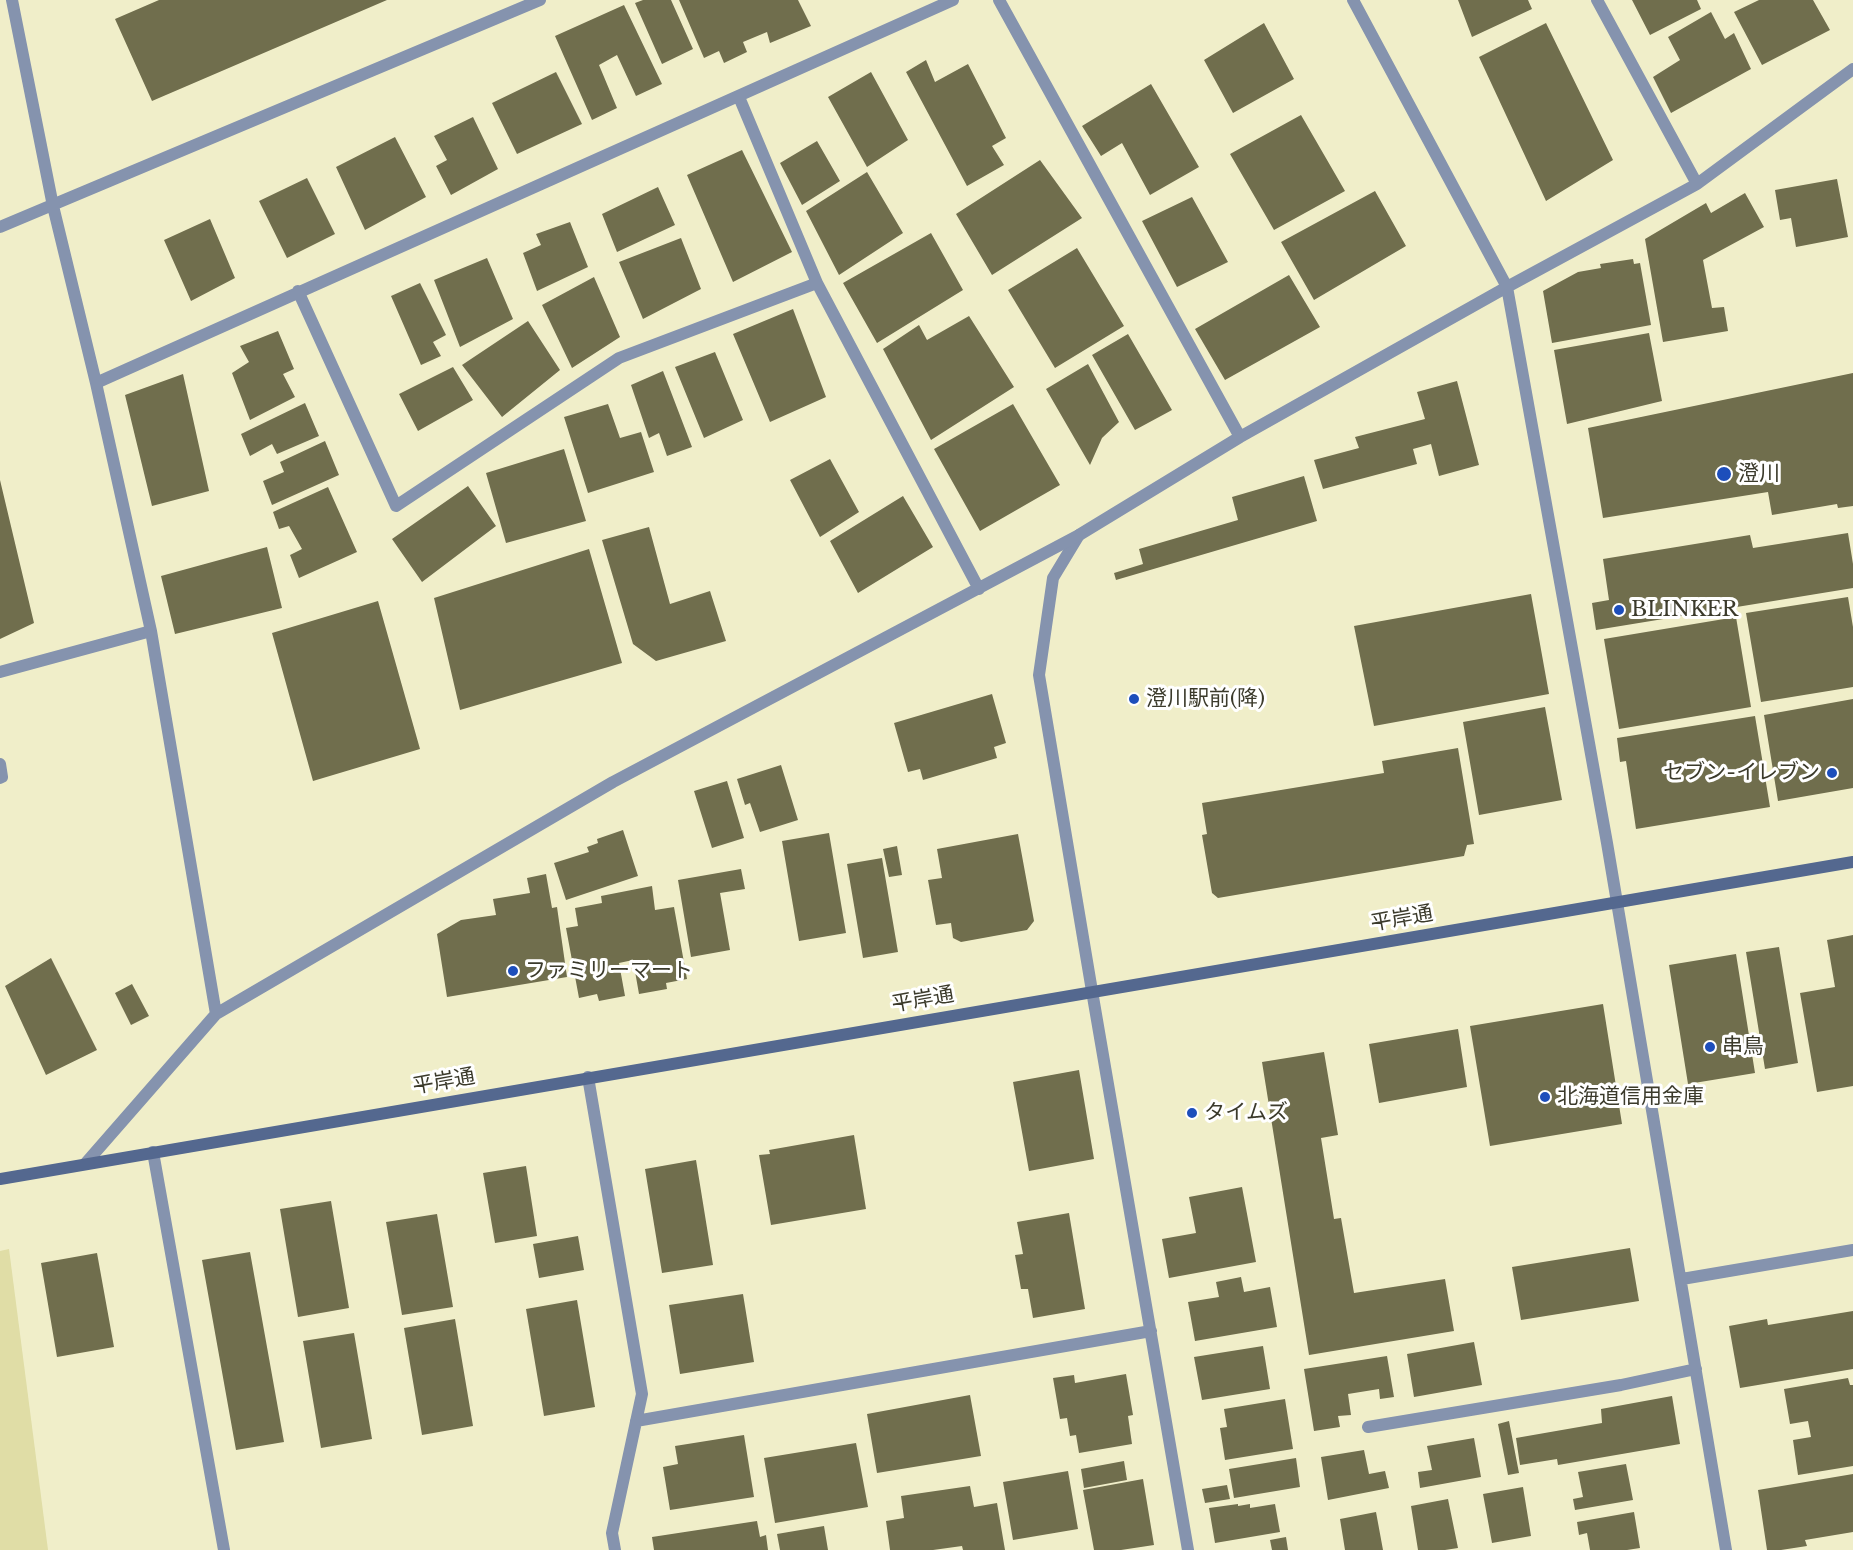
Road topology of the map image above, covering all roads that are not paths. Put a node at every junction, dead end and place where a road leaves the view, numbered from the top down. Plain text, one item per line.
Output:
1 (12, 0) edge
2 (540, 0) edge
3 (953, 0) edge
4 (999, 0) edge
5 (1353, 0) edge
6 (1597, 0) edge
7 (1853, 69) edge
8 (739, 97) junction
9 (1697, 184) junction
10 (53, 206) junction
11 (0, 227) edge
12 (817, 283) junction
13 (1507, 287) junction
14 (298, 291) junction
15 (96, 383) junction
16 (1240, 438) junction
17 (1079, 536) junction
18 (979, 589) junction
19 (151, 631) junction
20 (0, 672) edge
21 (0, 765) edge
22 (0, 778) edge
23 (1853, 862) edge
24 (1616, 902) junction
25 (1092, 991) junction
26 (216, 1014) junction
27 (588, 1077) junction
28 (153, 1152) junction
29 (84, 1164) junction
30 (0, 1179) edge
31 (1853, 1250) edge
32 (1682, 1279) junction
33 (1151, 1331) junction
34 (1696, 1369) junction
35 (636, 1421) junction
36 (1368, 1427) dead end
37 (224, 1550) edge
38 (615, 1550) edge
39 (1188, 1550) edge
40 (1726, 1550) edge

1 - 10 street
2 - 10 street
3 - 8 street
4 - 16 street
5 - 13 street
6 - 9 street
7 - 9 street
8 - 12 street
8 - 14 street
9 - 13 street
10 - 11 street
10 - 15 street
12 - 14 street
12 - 18 street
13 - 16 street
13 - 24 street
14 - 15 street
15 - 19 street
16 - 17 street
17 - 18 street
17 - 25 street
18 - 26 street
19 - 20 street
19 - 26 street
21 - 22 street
23 - 24 street, 平岸通
24 - 25 street, 平岸通
24 - 32 street
25 - 27 street, 平岸通
25 - 33 street
26 - 29 street
27 - 28 street, 平岸通
27 - 35 street
28 - 29 street, 平岸通
28 - 37 street
29 - 30 street, 平岸通
31 - 32 street
32 - 34 street
33 - 35 street
33 - 39 street
34 - 36 street
34 - 40 street
35 - 38 street

